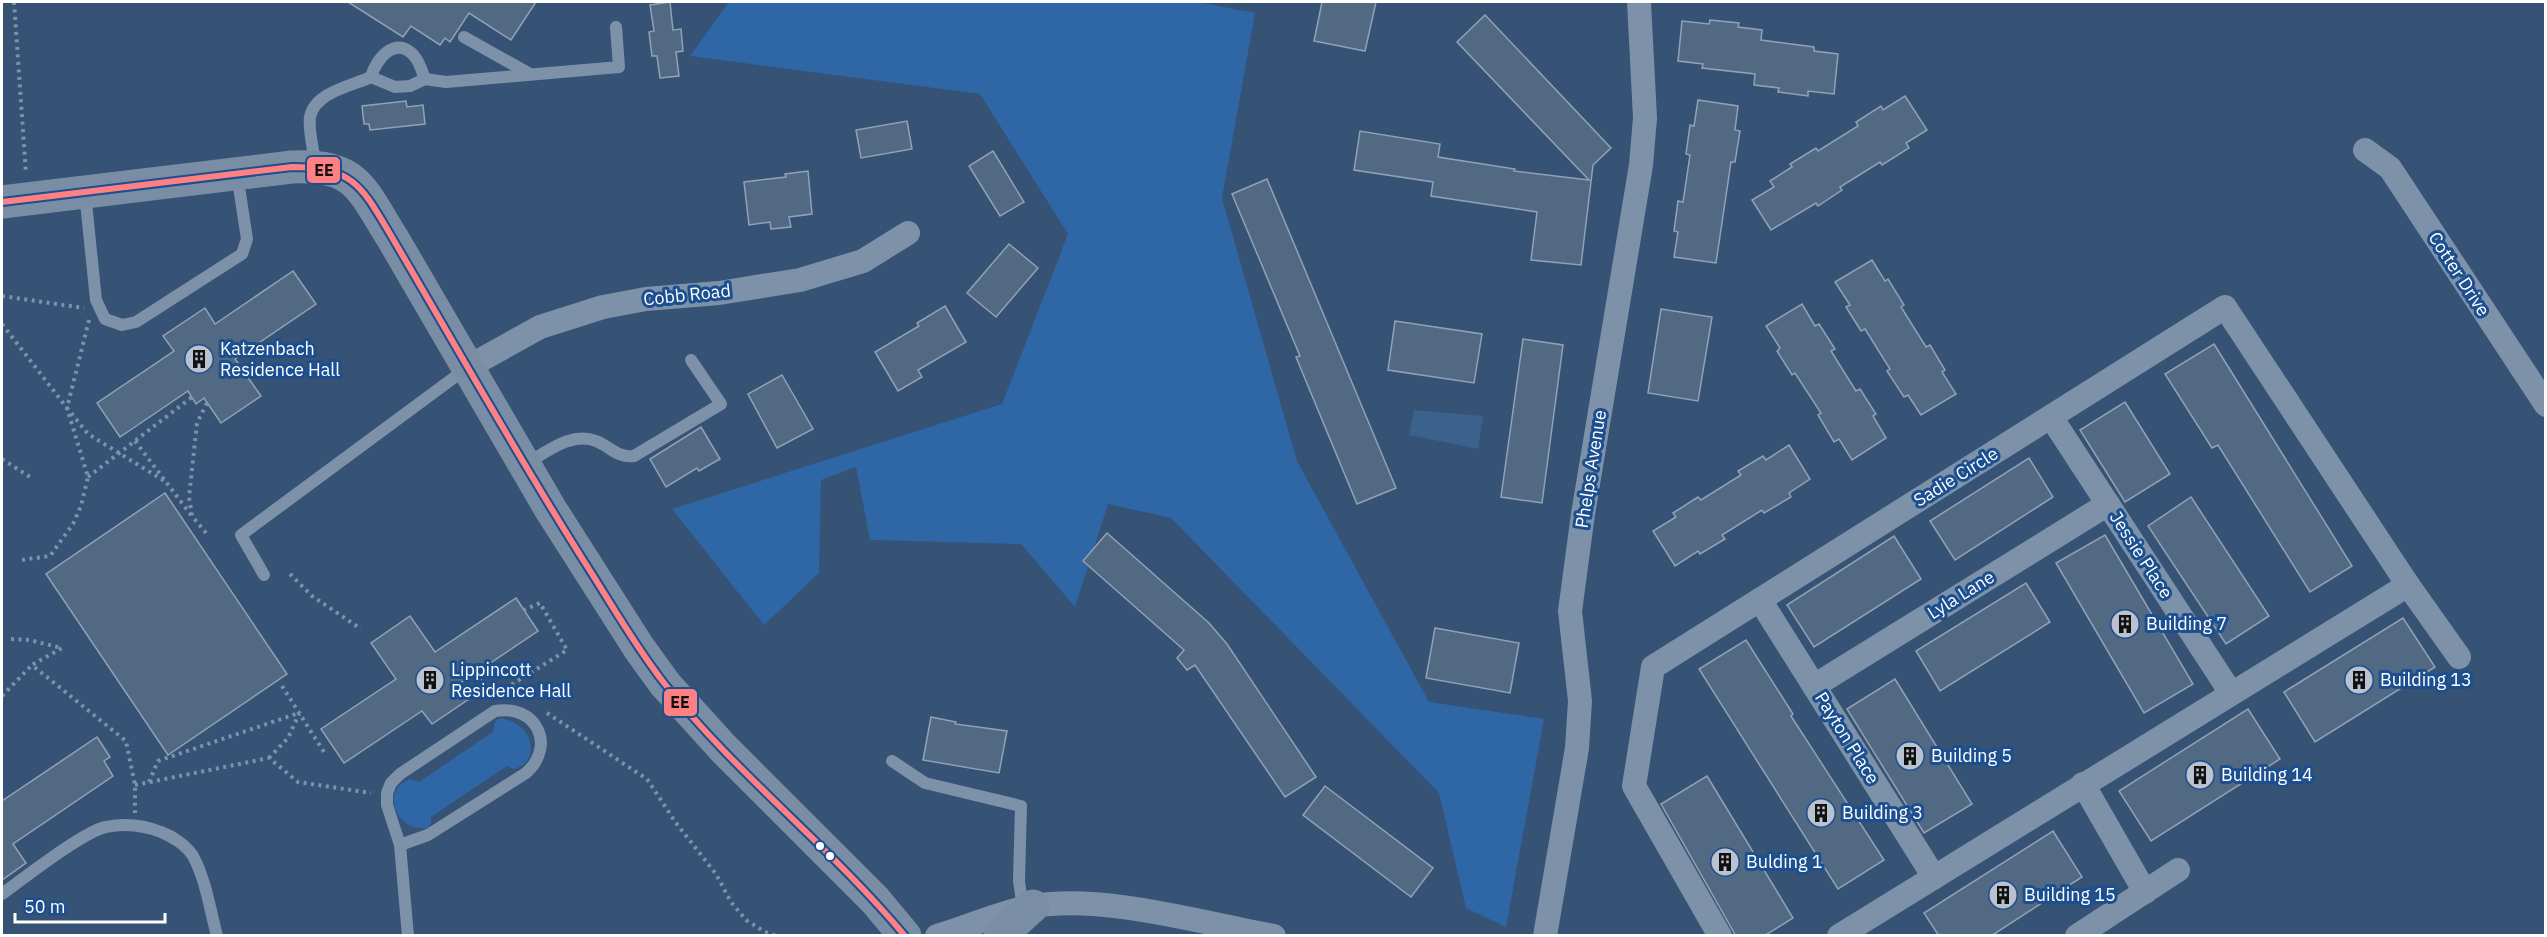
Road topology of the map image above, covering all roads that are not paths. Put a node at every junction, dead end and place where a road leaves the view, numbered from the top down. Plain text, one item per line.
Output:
1 (1639, 2) edge
2 (616, 27) dead end
3 (464, 37) dead end
4 (530, 74) junction
5 (371, 77) junction
6 (425, 79) junction
7 (2365, 150) dead end
8 (315, 166) junction
9 (237, 174) junction
10 (14, 192) edge
11 (85, 192) junction
12 (908, 233) dead end
13 (691, 360) dead end
14 (468, 367) junction
15 (2546, 405) edge
16 (2051, 417) junction
17 (526, 464) junction
18 (2108, 504) junction
19 (264, 575) dead end
20 (2408, 585) junction
21 (1760, 600) junction
22 (2459, 657) dead end
23 (1814, 686) junction
24 (2232, 693) junction
25 (892, 761) dead end
26 (2084, 784) junction
27 (400, 845) junction
28 (2178, 870) dead end
29 (1934, 877) junction
30 (2145, 892) junction
31 (2, 894) edge
32 (1028, 907) junction
33 (217, 936) edge
34 (408, 936) edge
35 (905, 936) edge
36 (937, 936) edge
37 (1000, 936) edge
38 (1274, 936) edge
39 (1545, 936) edge
40 (1720, 936) edge
41 (1839, 936) edge
42 (2077, 936) edge

1 - 39 street, Phelps Avenue
2 - 4 lane
3 - 4 lane
4 - 6 lane
5 - 6 lane
5 - 6 lane
5 - 8 lane
7 - 15 street, Cotter Drive
8 - 9 main road
8 - 14 main road
9 - 11 main road
9 - 11 lane
10 - 11 main road
12 - 14 street, Cobb Road
13 - 17 lane
14 - 17 main road
14 - 19 lane
16 - 18 street, Jessie Place
16 - 20 street, Sadie Circle
16 - 21 street, Sadie Circle
17 - 35 main road
18 - 23 street, Lyla Lane
18 - 24 street, Jessie Place
20 - 22 street, Sadie Circle
20 - 24 street
21 - 23 street, Payton Place
21 - 40 street, Sadie Circle
23 - 29 street, Payton Place
24 - 26 street
25 - 32 lane
26 - 29 street
26 - 30 street
27 - 27 lane
27 - 34 lane
28 - 30 street
29 - 41 street
30 - 42 street
31 - 33 lane
32 - 36 street
32 - 37 main road
32 - 38 street

